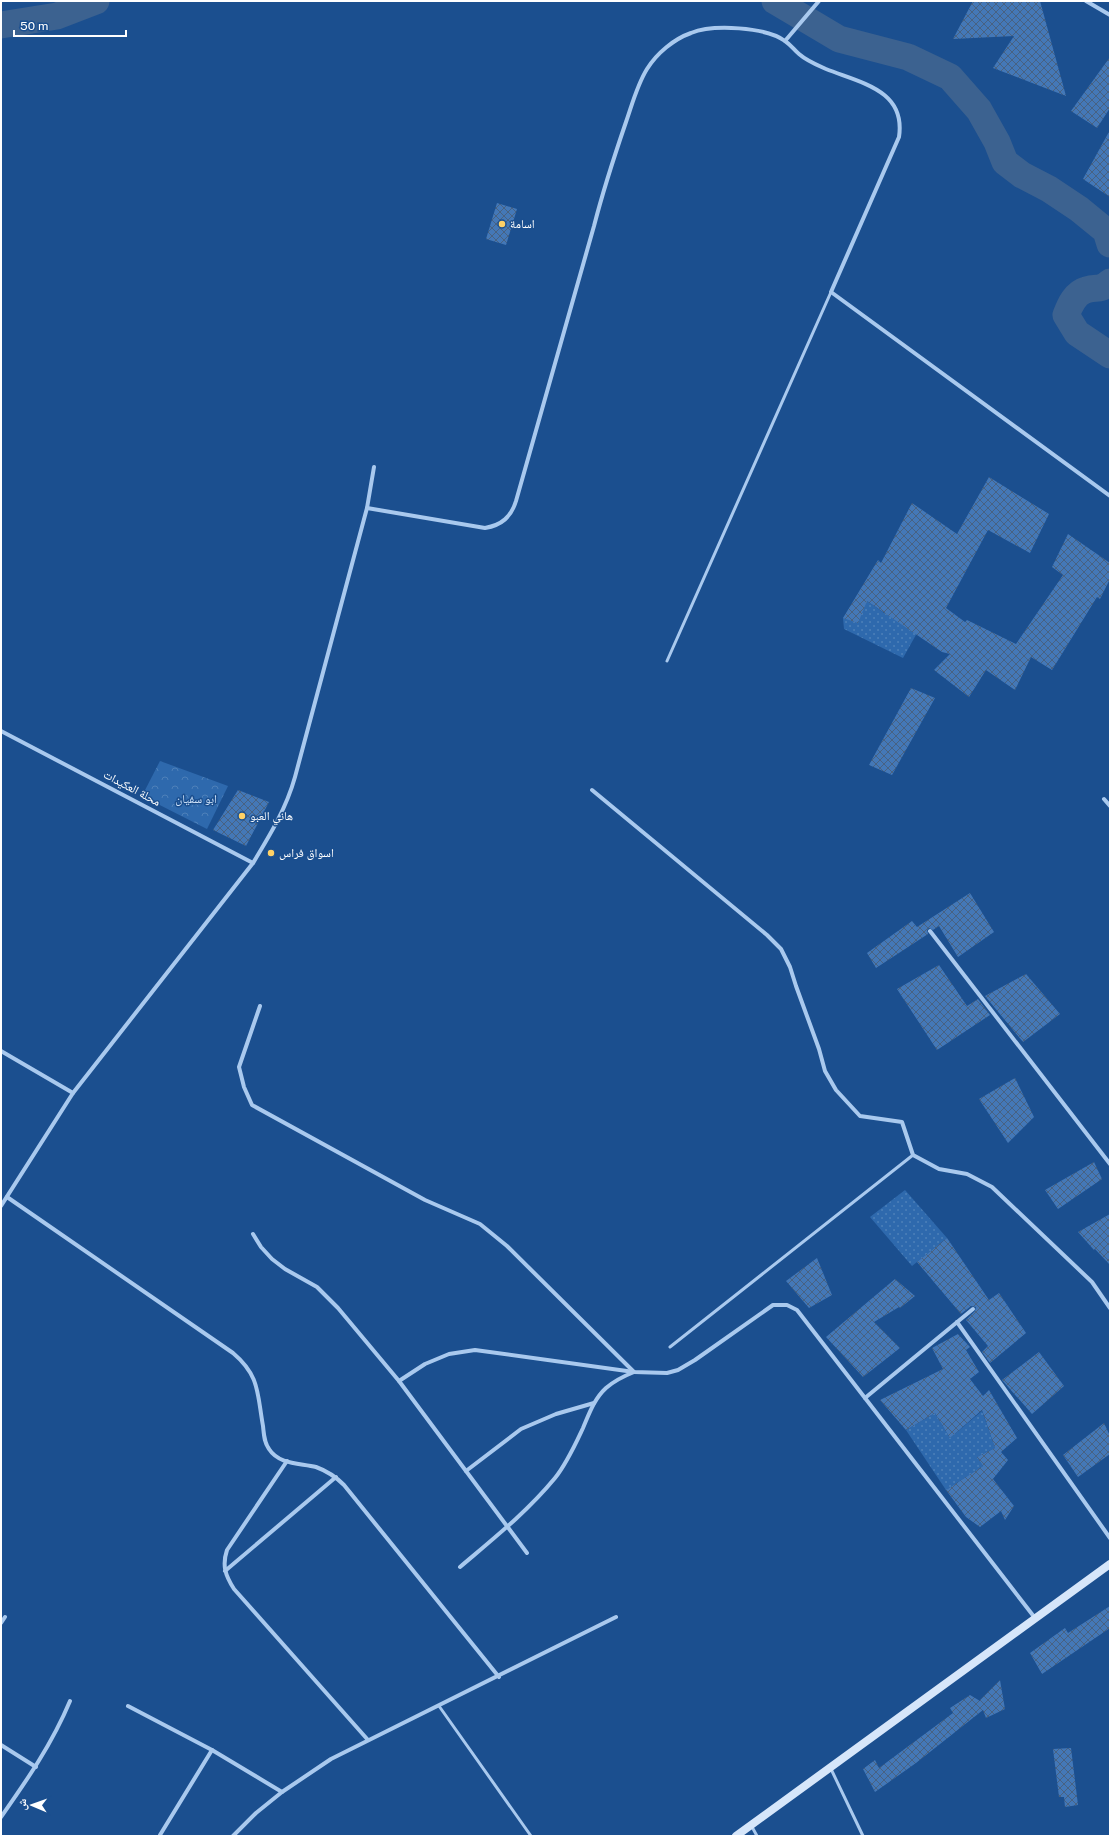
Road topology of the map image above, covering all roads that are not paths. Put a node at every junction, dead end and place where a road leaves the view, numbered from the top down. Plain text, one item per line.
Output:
1 (820, 1) edge
2 (1086, 1) edge
3 (1110, 15) edge
4 (785, 41) junction
5 (831, 292) junction
6 (374, 467) dead end
7 (1110, 496) edge
8 (367, 508) junction
9 (666, 661) dead end
10 (1, 731) edge
11 (592, 790) dead end
12 (1104, 799) dead end
13 (1110, 806) edge
14 (254, 863) junction
15 (930, 931) dead end
16 (260, 1006) dead end
17 (1, 1051) edge
18 (73, 1093) junction
19 (913, 1154) junction
20 (1110, 1164) edge
21 (7, 1197) junction
22 (1, 1206) edge
23 (254, 1234) dead end
24 (1110, 1308) edge
25 (973, 1309) dead end
26 (957, 1322) junction
27 (670, 1347) dead end
28 (634, 1372) junction
29 (399, 1381) junction
30 (865, 1398) junction
31 (594, 1403) junction
32 (287, 1462) junction
33 (466, 1471) junction
34 (336, 1478) junction
35 (508, 1527) junction
36 (1110, 1538) edge
37 (527, 1553) dead end
38 (1110, 1564) edge
39 (460, 1567) dead end
40 (225, 1571) junction
41 (5, 1617) dead end
42 (616, 1617) dead end
43 (1035, 1619) junction
44 (1, 1623) edge
45 (499, 1677) junction
46 (70, 1702) dead end
47 (128, 1706) dead end
48 (440, 1706) junction
49 (368, 1740) junction
50 (1, 1746) edge
51 (212, 1750) junction
52 (36, 1767) junction
53 (830, 1768) junction
54 (282, 1792) junction
55 (1, 1817) edge
56 (751, 1825) junction
57 (160, 1835) dead end
58 (232, 1836) edge
59 (531, 1836) edge
60 (736, 1836) edge
61 (757, 1836) edge
62 (863, 1836) edge

1 - 4 street
2 - 3 street
4 - 5 street
4 - 8 street
5 - 7 street
5 - 9 lane
6 - 8 street
8 - 14 street
10 - 14 street, محلة العكيدات
11 - 19 street
12 - 13 street
14 - 18 street
15 - 20 street
16 - 28 street
17 - 18 street
18 - 21 street
19 - 24 street
19 - 27 lane
21 - 22 street
21 - 32 street
23 - 29 street
25 - 26 street
26 - 30 street
26 - 36 street
28 - 29 street
28 - 30 street
28 - 31 street
29 - 33 street
30 - 43 street
31 - 33 street
31 - 35 street
32 - 34 street
32 - 40 street
33 - 35 street
34 - 40 street
34 - 45 street
35 - 37 street
35 - 39 street
38 - 43 main road
40 - 49 street
41 - 44 street
42 - 45 street
43 - 53 main road
45 - 48 street
46 - 52 street
47 - 51 street
48 - 49 street
48 - 59 lane
49 - 54 street
50 - 52 street
51 - 54 street
51 - 57 street
52 - 55 street
53 - 56 main road
53 - 62 lane
54 - 58 street
56 - 60 main road
56 - 61 lane

